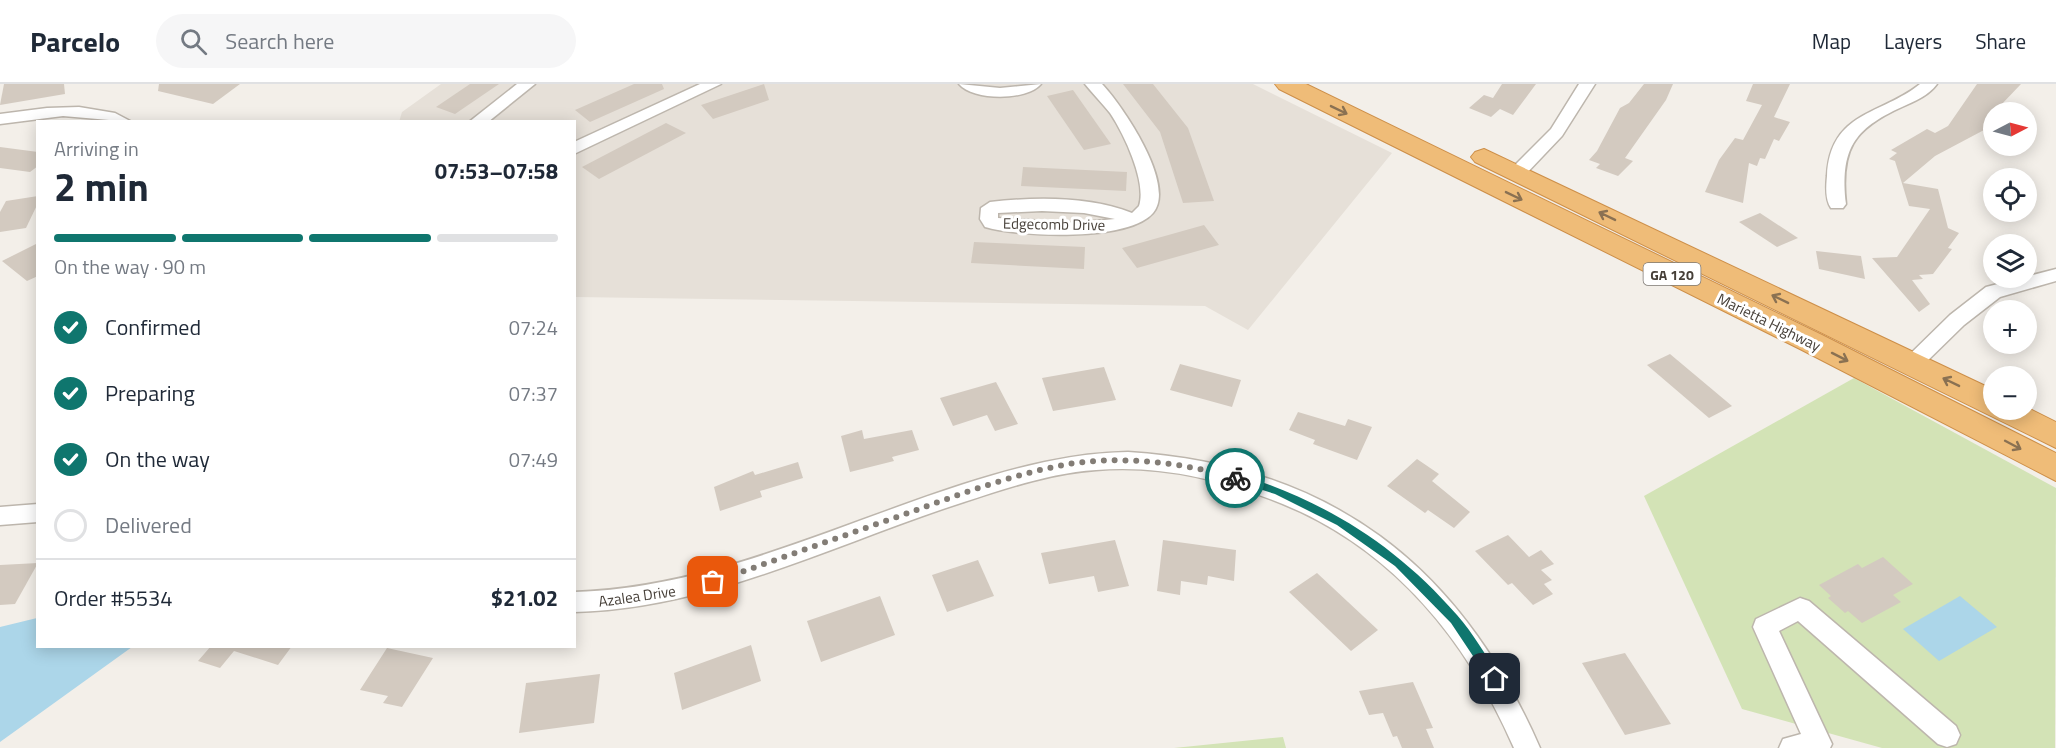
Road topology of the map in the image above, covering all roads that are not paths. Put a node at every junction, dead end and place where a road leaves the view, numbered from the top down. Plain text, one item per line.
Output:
1 (528, 84) edge
2 (713, 84) edge
3 (967, 84) edge
4 (1033, 84) edge
5 (1093, 84) edge
6 (1287, 84) edge
7 (1334, 84) edge
8 (1587, 84) edge
9 (1929, 84) edge
10 (0, 119) edge
11 (117, 120) edge
12 (479, 120) edge
13 (576, 148) edge
14 (1517, 172) junction
15 (1837, 204) dead end
16 (1133, 220) junction
17 (2056, 275) edge
18 (1912, 364) junction
19 (1983, 399) edge
20 (2025, 420) edge
21 (2056, 436) edge
22 (2056, 468) edge
23 (36, 513) edge
24 (0, 516) edge
25 (576, 602) edge
26 (1947, 735) dead end
27 (1527, 748) edge
28 (1792, 748) edge

1 - 12 street
2 - 13 street
3 - 4 street
5 - 16 street
6 -> 22 highway, Marietta Highway / GA 120
7 - 14 highway, Marietta Highway / GA 120
8 - 14 street
9 - 15 street
10 - 11 street
18 -> 14 highway, Marietta Highway / GA 120
16 - 16 street, Edgecomb Drive
17 - 18 street
19 -> 18 highway, Marietta Highway / GA 120
20 - 21 highway
23 - 24 street
25 - 27 street, Azalea Drive
26 - 28 street

